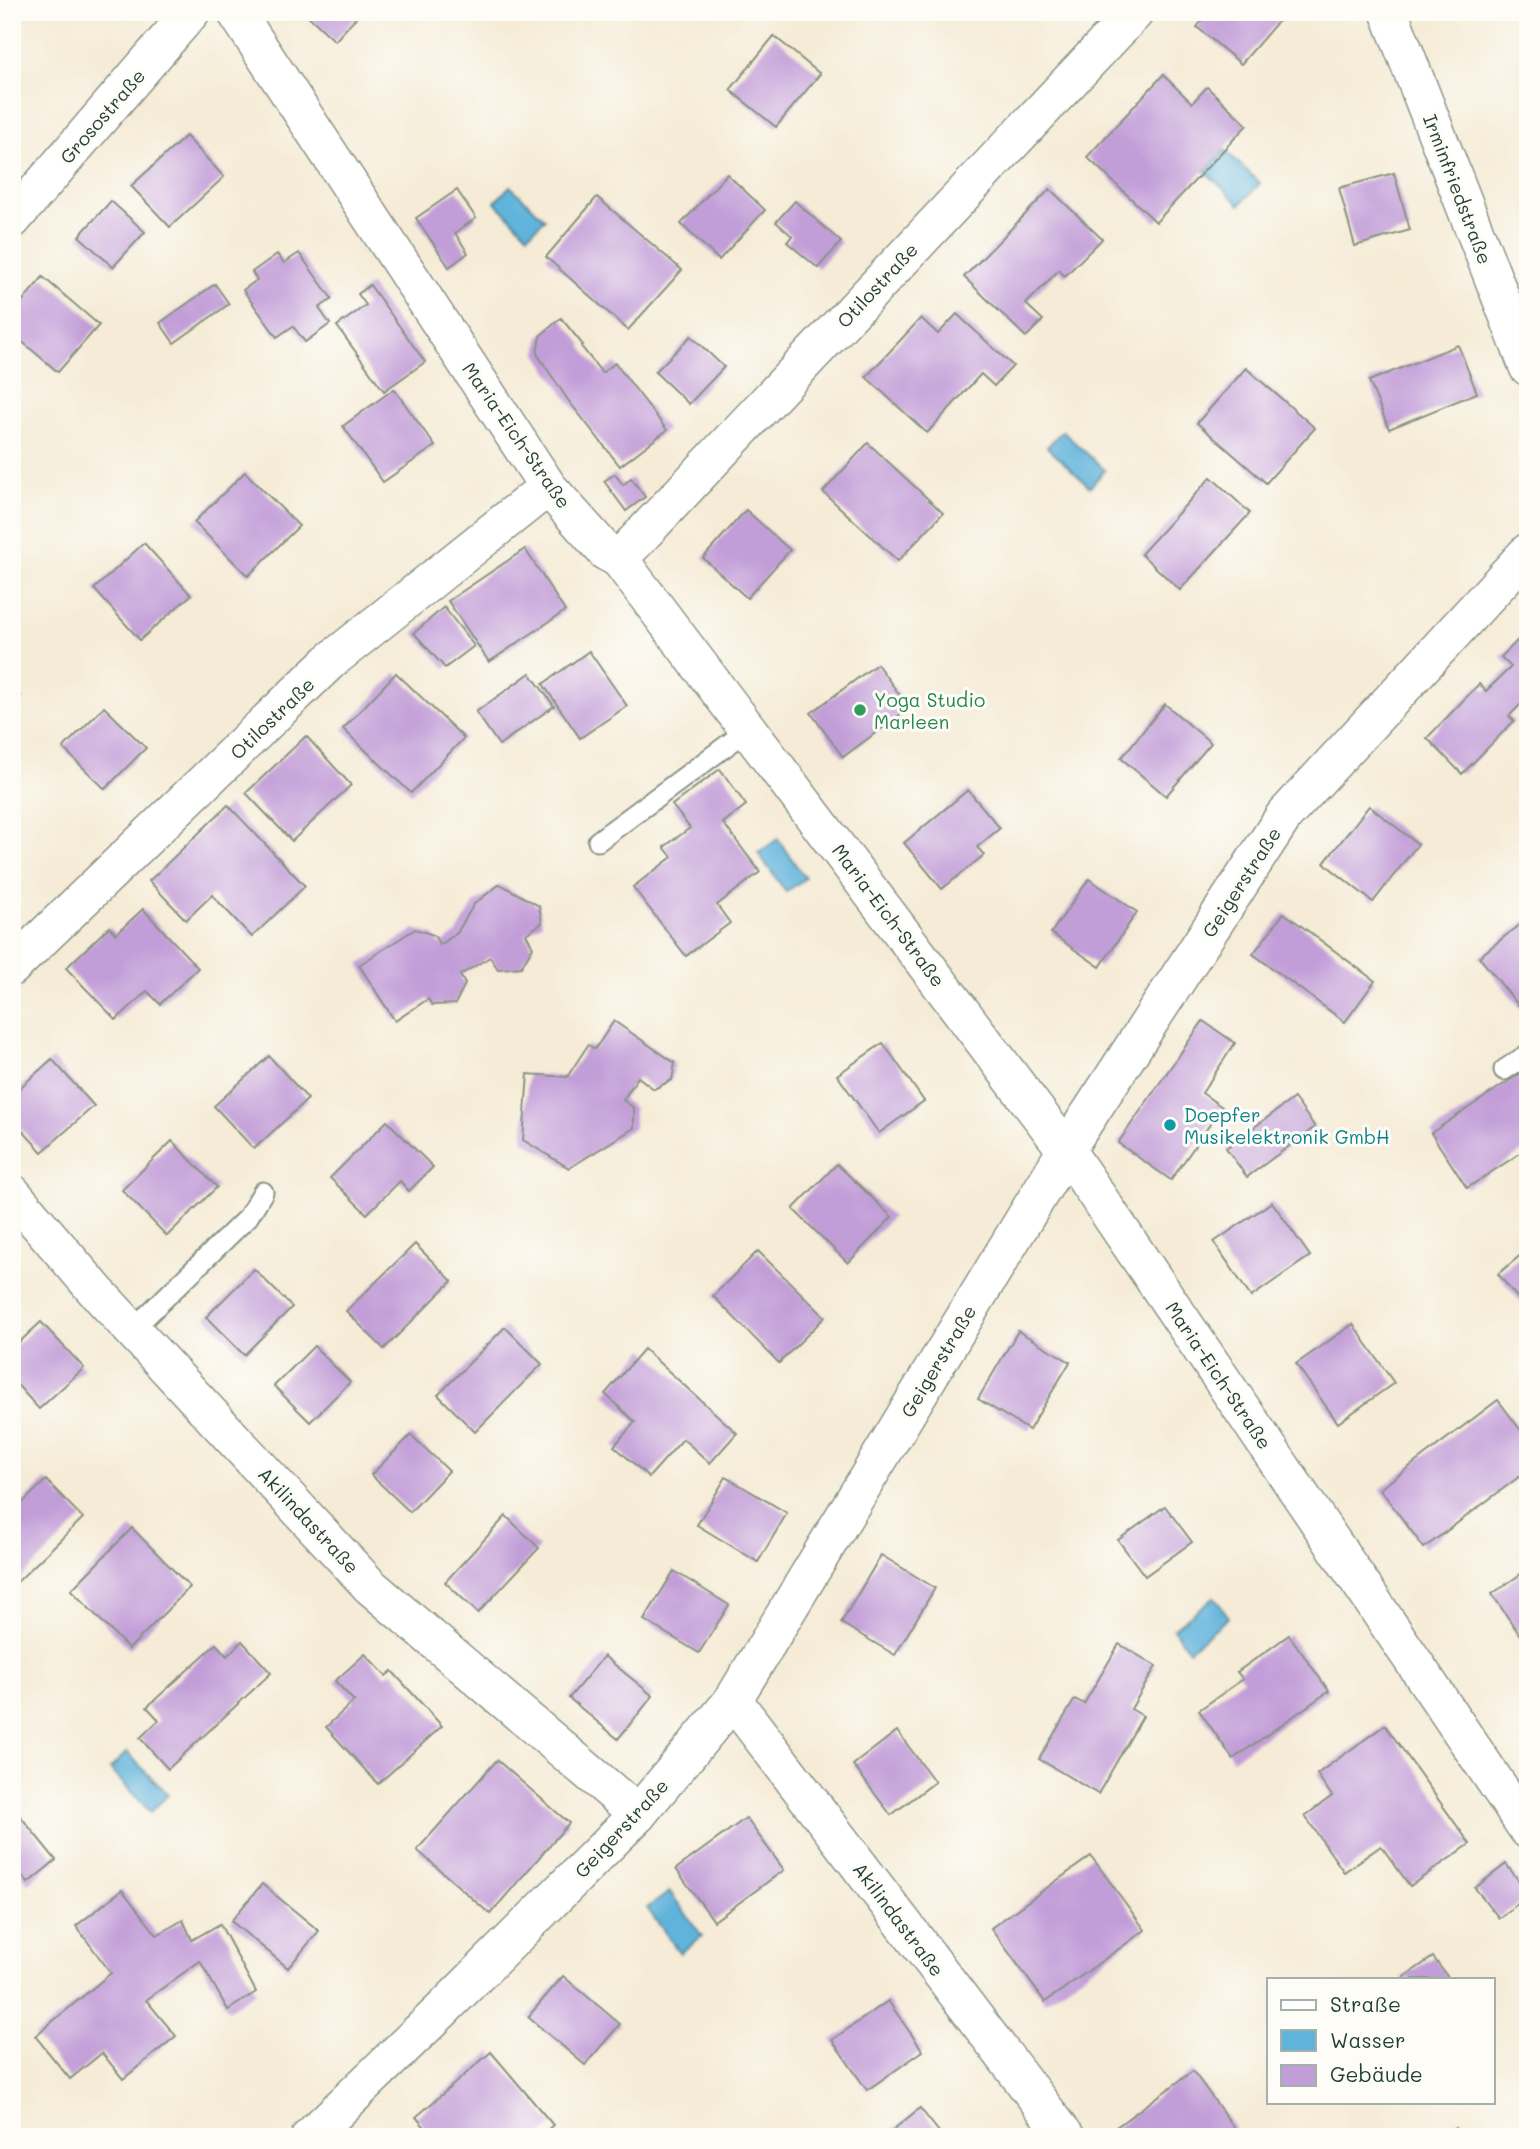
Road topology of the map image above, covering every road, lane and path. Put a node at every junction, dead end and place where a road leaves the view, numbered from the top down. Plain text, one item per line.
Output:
1 (191, 12) edge
2 (236, 12) edge
3 (1135, 12) edge
4 (1389, 12) edge
5 (12, 220) edge
6 (1528, 367) edge
7 (548, 488) junction
8 (1528, 552) edge
9 (620, 559) junction
10 (749, 729) junction
11 (598, 841) dead end
12 (12, 967) edge
13 (1528, 1054) edge
14 (1504, 1070) dead end
15 (1066, 1150) junction
16 (263, 1192) dead end
17 (12, 1193) edge
18 (132, 1330) junction
19 (733, 1700) junction
20 (638, 1814) junction
21 (1528, 1830) edge
22 (310, 2137) edge
23 (1066, 2137) edge

1 - 5 street, Grosostraße
2 - 7 street, Maria-Eich-Straße
3 - 9 street, Otilostraße
4 - 6 street, Irminfriedstraße
7 - 9 street, Maria-Eich-Straße
7 - 12 street, Otilostraße
8 - 15 street, Geigerstraße
9 - 10 street, Maria-Eich-Straße
10 - 11 lane
10 - 15 street, Maria-Eich-Straße
13 - 14 lane
15 - 19 street, Geigerstraße
15 - 21 street, Maria-Eich-Straße
16 - 18 lane
17 - 18 street, Akilindastraße
18 - 20 street, Akilindastraße
19 - 20 street, Geigerstraße
19 - 23 street, Akilindastraße
20 - 22 street, Geigerstraße

